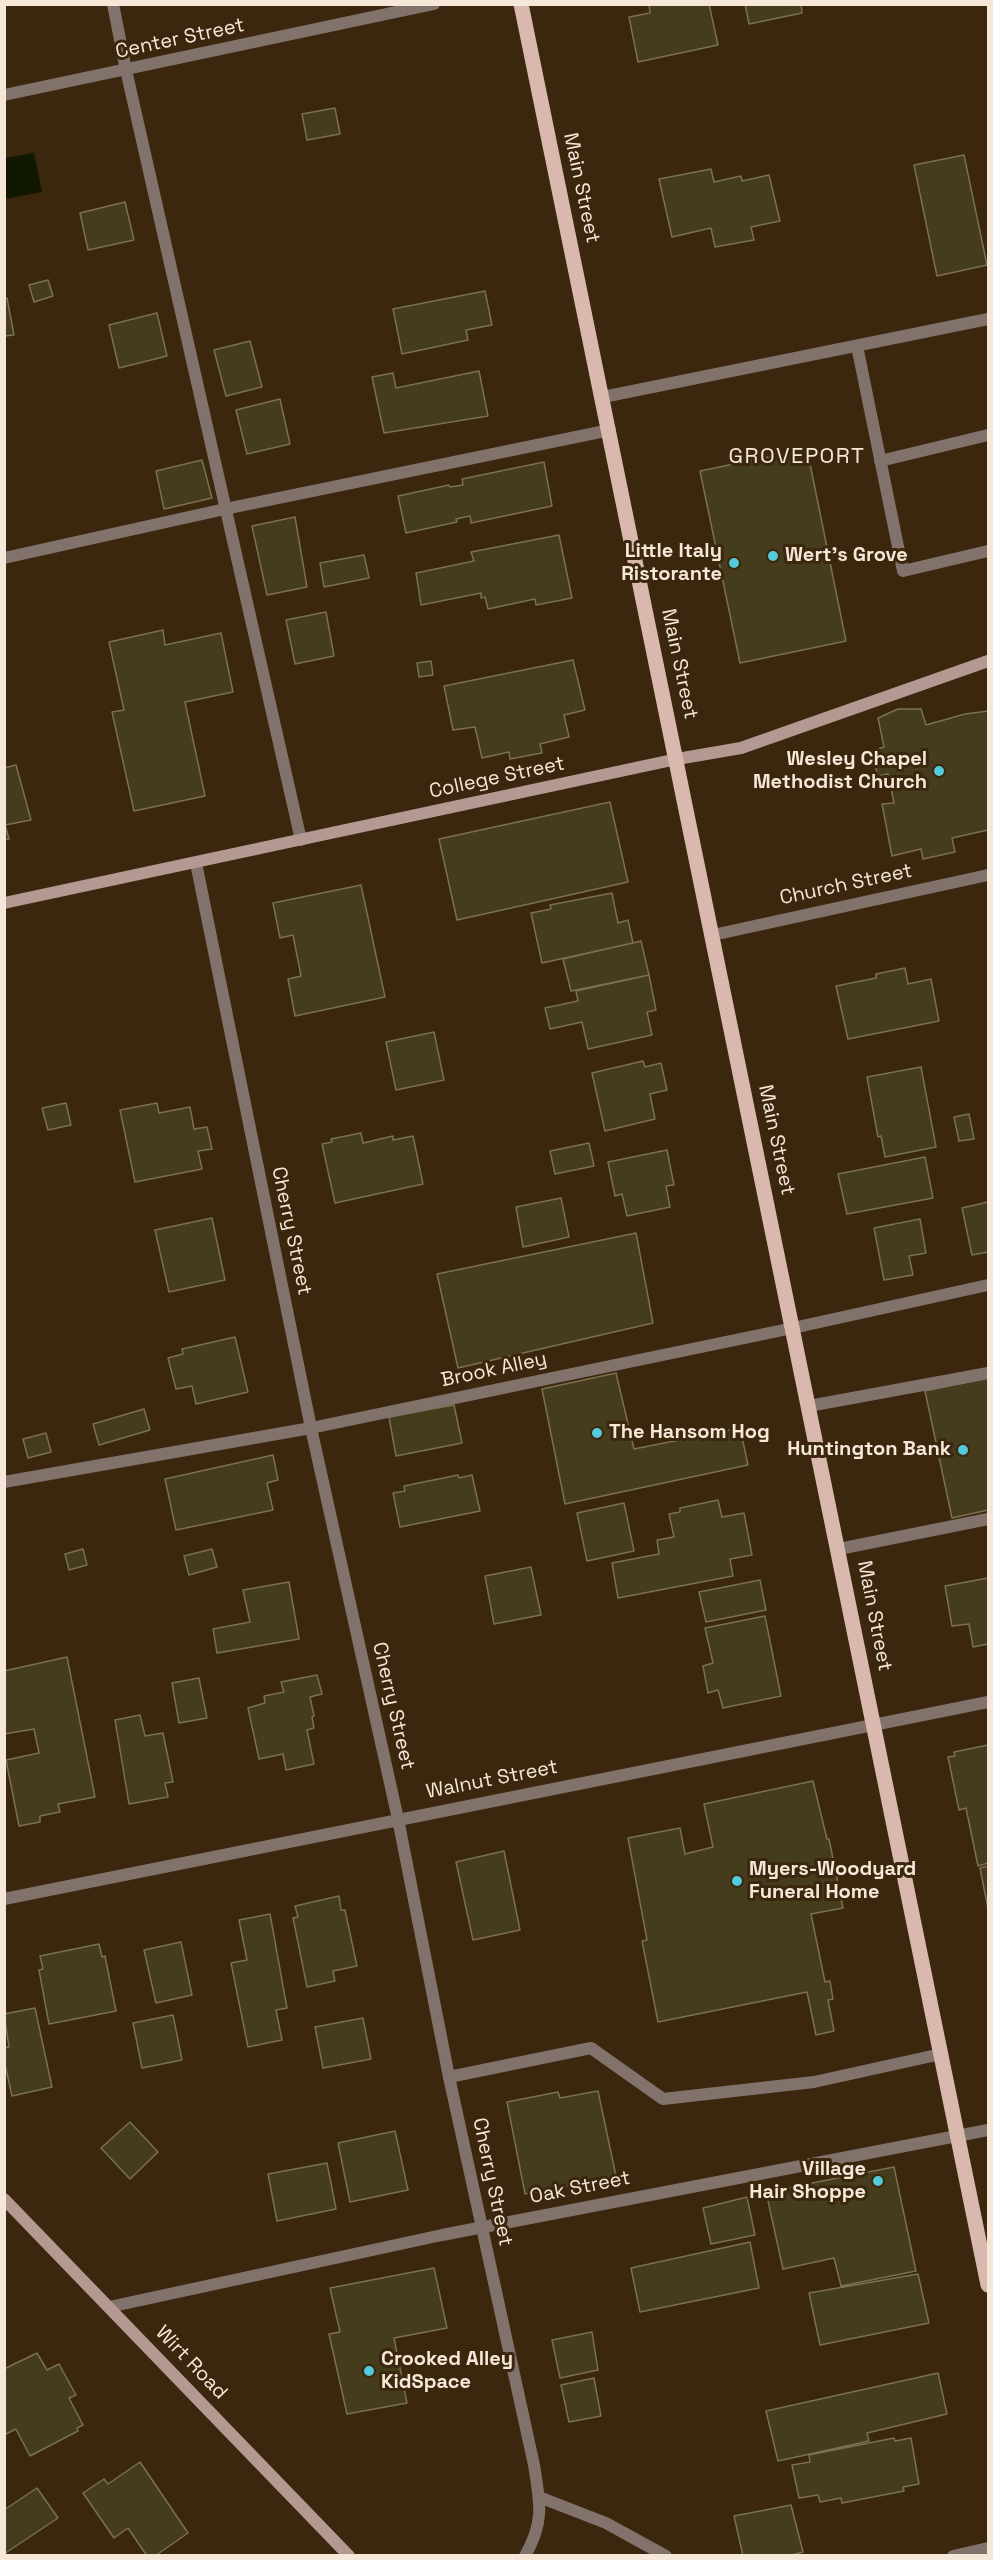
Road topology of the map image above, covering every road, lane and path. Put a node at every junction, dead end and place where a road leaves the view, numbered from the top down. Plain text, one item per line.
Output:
1 (113, 4) edge
2 (434, 4) edge
3 (521, 4) edge
4 (126, 70) junction
5 (4, 95) edge
6 (988, 320) edge
7 (857, 346) junction
8 (603, 397) junction
9 (610, 430) junction
10 (988, 435) edge
11 (880, 460) junction
12 (225, 509) junction
13 (988, 551) edge
14 (4, 558) edge
15 (988, 661) edge
16 (677, 759) junction
17 (301, 840) junction
18 (196, 863) junction
19 (988, 875) edge
20 (4, 903) edge
21 (713, 935) junction
22 (988, 1284) edge
23 (793, 1328) junction
24 (988, 1373) edge
25 (809, 1406) junction
26 (311, 1428) junction
27 (4, 1482) edge
28 (988, 1519) edge
29 (839, 1549) junction
30 (988, 1702) edge
31 (874, 1724) junction
32 (398, 1819) junction
33 (4, 1899) edge
34 (941, 2054) junction
35 (449, 2077) junction
36 (988, 2130) edge
37 (958, 2136) junction
38 (4, 2199) edge
39 (482, 2227) junction
40 (988, 2285) edge
41 (109, 2307) junction
42 (539, 2497) junction
43 (988, 2548) edge
44 (349, 2556) edge
45 (525, 2556) edge
46 (666, 2556) edge
47 (952, 2556) edge

1 - 4 street
2 - 4 street, Center Street
3 - 8 main road, Main Street
4 - 5 street, Center Street
4 - 12 street
6 - 7 street
7 - 8 street
7 - 11 street
8 - 9 main road, Main Street
9 - 12 street
9 - 16 main road, Main Street
10 - 11 street
11 - 13 street
12 - 14 street
12 - 17 street
15 - 16 street, College Street
16 - 17 street, College Street
16 - 21 main road, Main Street
17 - 18 street, College Street
18 - 20 street, College Street
18 - 26 street, Cherry Street
19 - 21 street, Church Street
21 - 23 main road, Main Street
22 - 23 street, Brook Alley
23 - 25 main road, Main Street
23 - 26 street, Brook Alley
24 - 25 street
25 - 29 main road, Main Street
26 - 27 street, Brook Alley
26 - 32 street, Cherry Street
28 - 29 street
29 - 31 main road, Main Street
30 - 31 street, Walnut Street
31 - 32 street, Walnut Street
31 - 34 main road, Main Street
32 - 33 street, Walnut Street
32 - 35 street, Cherry Street
34 - 35 street
34 - 37 main road, Main Street
35 - 39 street, Cherry Street
36 - 37 street, Oak Street
37 - 39 street, Oak Street
37 - 40 main road, Main Street
38 - 41 street, Wirt Road
39 - 41 street, Oak Street
39 - 42 street, Cherry Street
41 - 44 street, Wirt Road
42 - 45 street, Cherry Street
42 - 46 street
43 - 47 street

